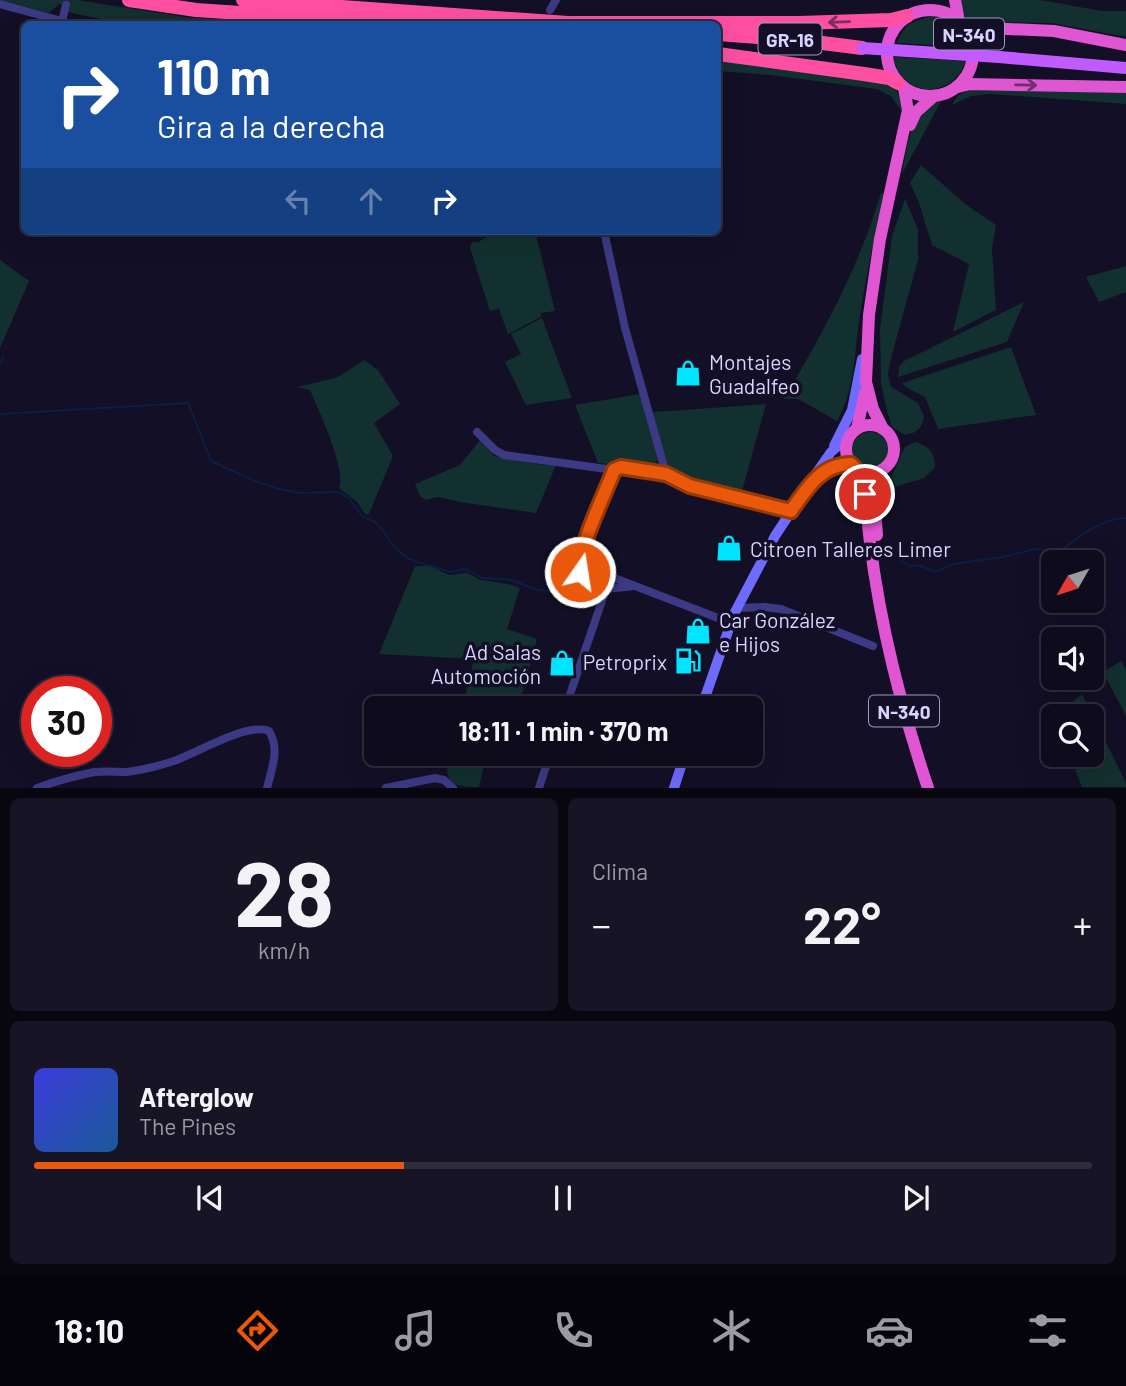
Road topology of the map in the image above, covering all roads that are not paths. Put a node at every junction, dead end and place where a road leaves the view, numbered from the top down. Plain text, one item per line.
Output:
1 (129, 0) edge
2 (243, 0) edge
3 (556, 0) edge
4 (942, 0) edge
5 (955, 0) edge
6 (0, 4) edge
7 (66, 5) dead end
8 (550, 10) dead end
9 (930, 10) junction
10 (907, 16) junction
11 (360, 21) edge
12 (535, 21) edge
13 (721, 23) edge
14 (962, 24) junction
15 (721, 34) edge
16 (721, 43) edge
17 (1126, 45) edge
18 (862, 48) junction
19 (721, 54) edge
20 (1126, 68) edge
21 (901, 85) junction
22 (958, 87) junction
23 (1126, 88) edge
24 (933, 97) junction
25 (901, 145) junction
26 (605, 235) edge
27 (869, 315) junction
28 (866, 382) junction
29 (883, 429) junction
30 (477, 432) dead end
31 (853, 433) junction
32 (831, 452) junction
33 (855, 467) junction
34 (614, 470) junction
35 (882, 470) junction
36 (666, 474) junction
37 (812, 481) junction
38 (791, 511) junction
39 (580, 572) junction
40 (599, 572) junction
41 (637, 586) junction
42 (605, 591) junction
43 (592, 601) junction
44 (737, 608) junction
45 (596, 615) junction
46 (731, 623) junction
47 (885, 633) junction
48 (873, 646) dead end
49 (569, 696) edge
50 (706, 696) edge
51 (546, 766) edge
52 (681, 766) edge
53 (37, 788) edge
54 (267, 788) edge
55 (386, 788) edge
56 (453, 788) edge
57 (539, 788) edge
58 (674, 788) edge
59 (928, 788) edge

1 - 11 highway
2 - 12 highway
3 - 8 street
4 - 9 highway, N-340
5 - 14 highway, N-340
6 - 7 street
9 - 10 highway, N-340
9 - 14 highway, N-340
10 -> 13 highway
10 - 21 highway, N-340
14 - 17 highway
14 - 22 highway, N-340
15 - 18 highway, GR-16
16 - 18 highway, GR-16
18 - 20 main road, GR-16, bridge
19 - 21 highway
21 - 24 highway
21 - 25 highway, N-340
22 -> 23 highway
22 - 24 highway, N-340
24 - 25 highway, N-340
25 - 27 highway, N-340
26 - 36 street
27 - 28 highway, N-340
27 - 32 main road
28 - 29 highway, N-340
28 - 31 highway, N-340
29 - 31 highway
29 - 35 highway, N-340
30 - 34 street
31 - 32 main road
31 - 33 highway, N-340
32 - 37 main road
33 - 35 highway
33 - 37 main road
33 - 47 highway, N-340
34 - 36 street
34 - 39 street
35 - 47 highway, N-340
36 - 38 street
37 - 38 main road
38 - 44 main road
39 - 40 street
39 - 43 street
40 - 41 street
40 - 42 street
41 - 42 street
41 - 46 street
42 - 43 street
42 - 45 street
43 - 45 street
44 - 46 main road
44 - 48 street
45 - 49 street
46 - 50 main road
47 - 59 highway, N-340
51 - 57 street
52 - 58 main road
53 - 54 street
55 - 56 street

